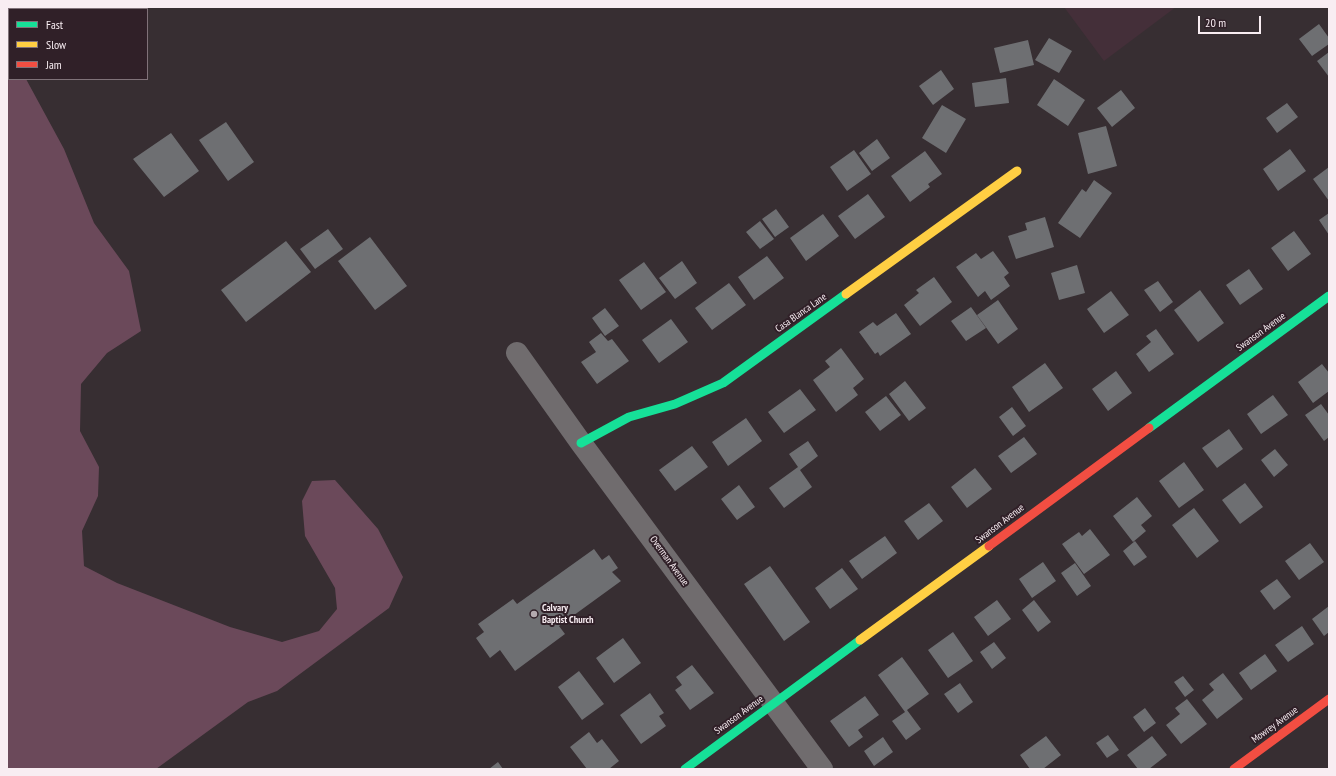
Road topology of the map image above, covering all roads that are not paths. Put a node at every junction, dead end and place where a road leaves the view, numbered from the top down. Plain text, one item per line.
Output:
1 (1017, 171) dead end
2 (1329, 296) edge
3 (517, 353) dead end
4 (581, 443) junction
5 (1329, 699) edge
6 (774, 704) junction
7 (685, 769) edge
8 (822, 769) edge
9 (1234, 769) edge

1 - 4 street, Casa Blanca Lane
2 - 6 street, Swanson Avenue
3 - 4 street, Overman Avenue
4 - 6 street, Overman Avenue
5 - 9 street, Mowrey Avenue
6 - 7 street, Swanson Avenue
6 - 8 street, Overman Avenue

